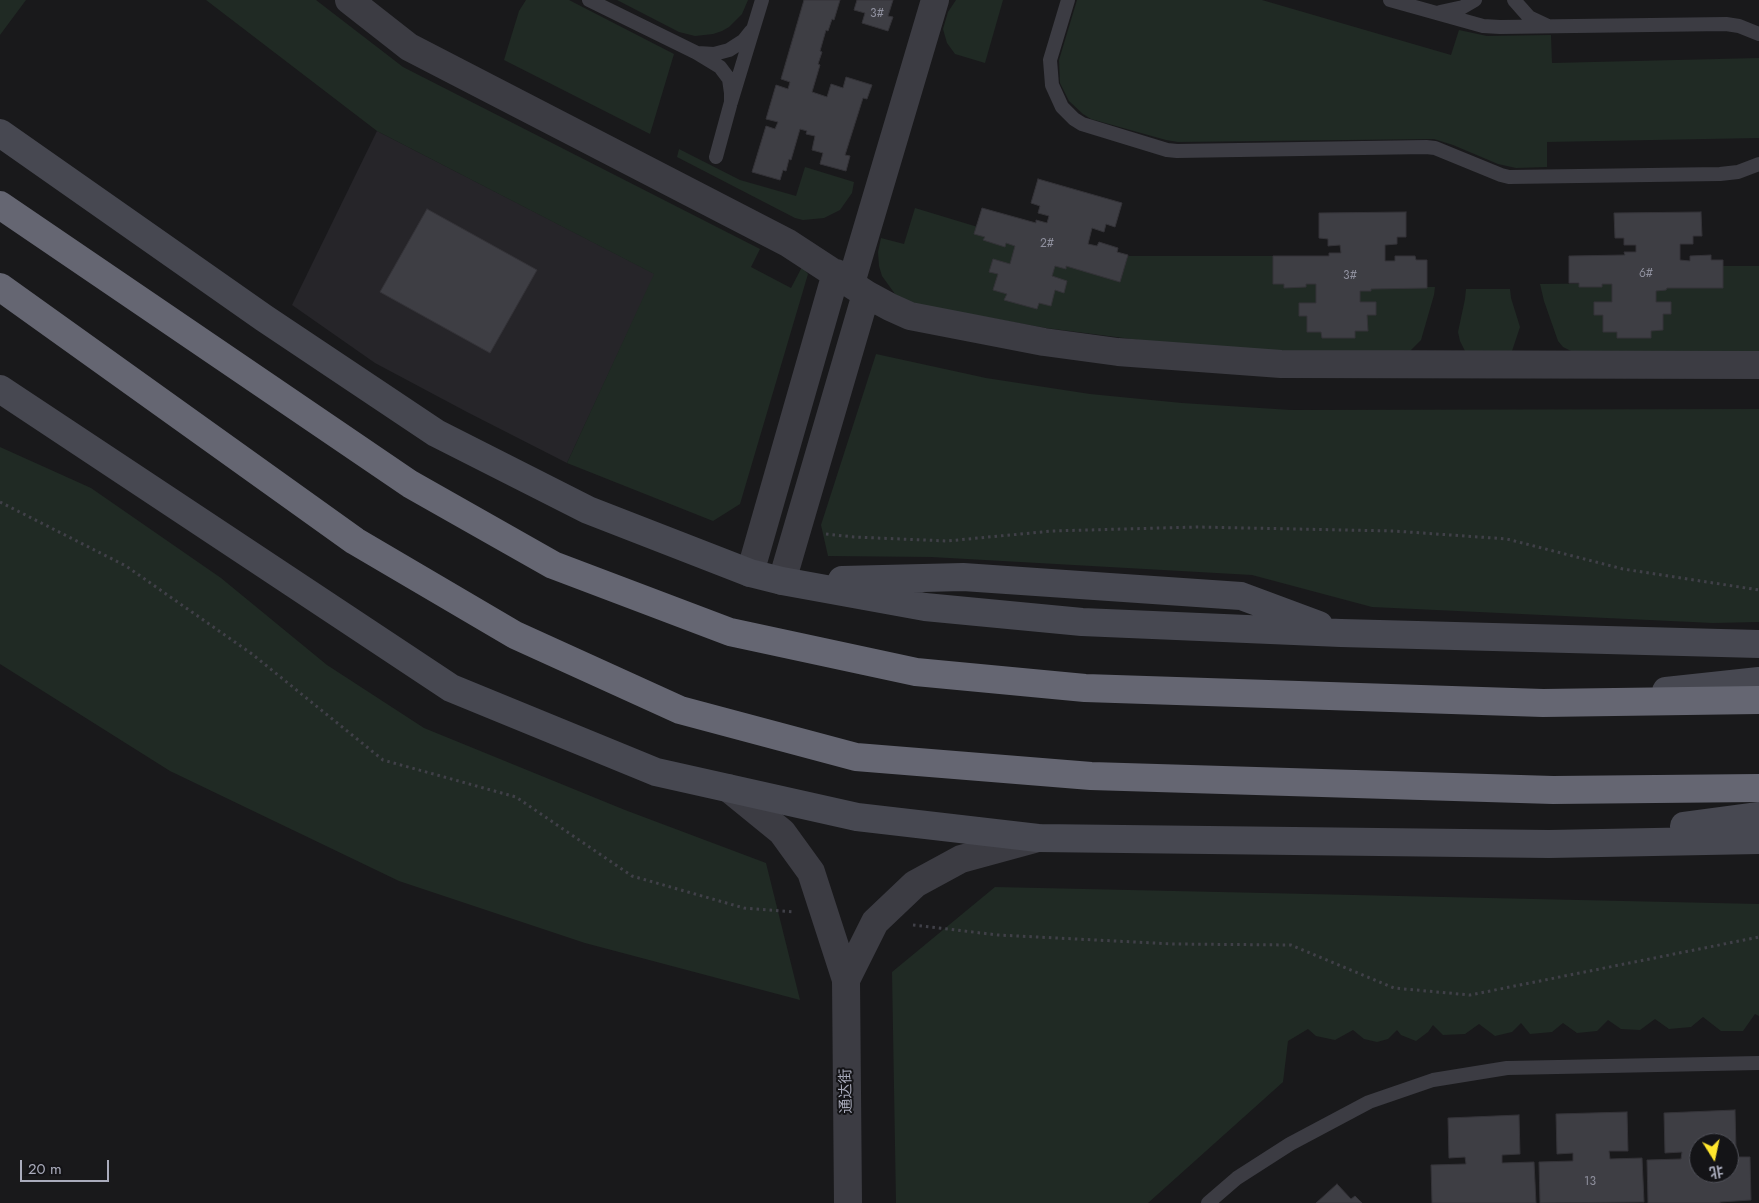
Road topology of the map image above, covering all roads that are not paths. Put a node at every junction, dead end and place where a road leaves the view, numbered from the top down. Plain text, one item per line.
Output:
1 (349, 0) edge
2 (589, 0) edge
3 (762, 0) edge
4 (935, 0) edge
5 (1068, 0) edge
6 (1390, 0) edge
7 (1475, 0) edge
8 (1514, 0) edge
9 (1431, 12) junction
10 (754, 26) junction
11 (1551, 27) junction
12 (1759, 34) edge
13 (697, 53) junction
14 (731, 102) junction
15 (0, 133) edge
16 (716, 158) dead end
17 (1759, 164) edge
18 (0, 205) edge
19 (851, 283) junction
20 (0, 287) edge
21 (1759, 365) edge
22 (0, 389) edge
23 (750, 574) junction
24 (782, 581) junction
25 (1341, 633) junction
26 (1759, 644) edge
27 (1759, 681) edge
28 (1759, 700) edge
29 (1543, 703) junction
30 (728, 788) junction
31 (1759, 788) edge
32 (1759, 816) edge
33 (1038, 838) junction
34 (1759, 840) edge
35 (1549, 844) junction
36 (846, 980) junction
37 (1759, 1063) edge
38 (848, 1203) edge
39 (1208, 1203) edge

1 - 19 street
2 - 13 lane
3 - 10 lane
4 - 19 street
5 - 17 lane
6 - 9 lane
7 - 9 lane
8 - 11 lane
9 - 11 lane
10 - 13 lane
10 - 14 lane
11 - 12 lane
13 - 14 lane
14 - 16 lane
15 - 23 street
18 - 29 highway
19 - 21 street
19 - 23 street
19 - 24 street
20 - 31 highway
22 - 30 street
23 - 24 street
24 - 25 street
24 - 25 street
25 - 26 street
27 - 29 street
28 - 29 highway
30 - 33 street
30 - 36 street
32 - 35 street
33 - 35 street
33 - 36 street
34 - 35 street
36 - 38 street, 通达街
37 - 39 lane

